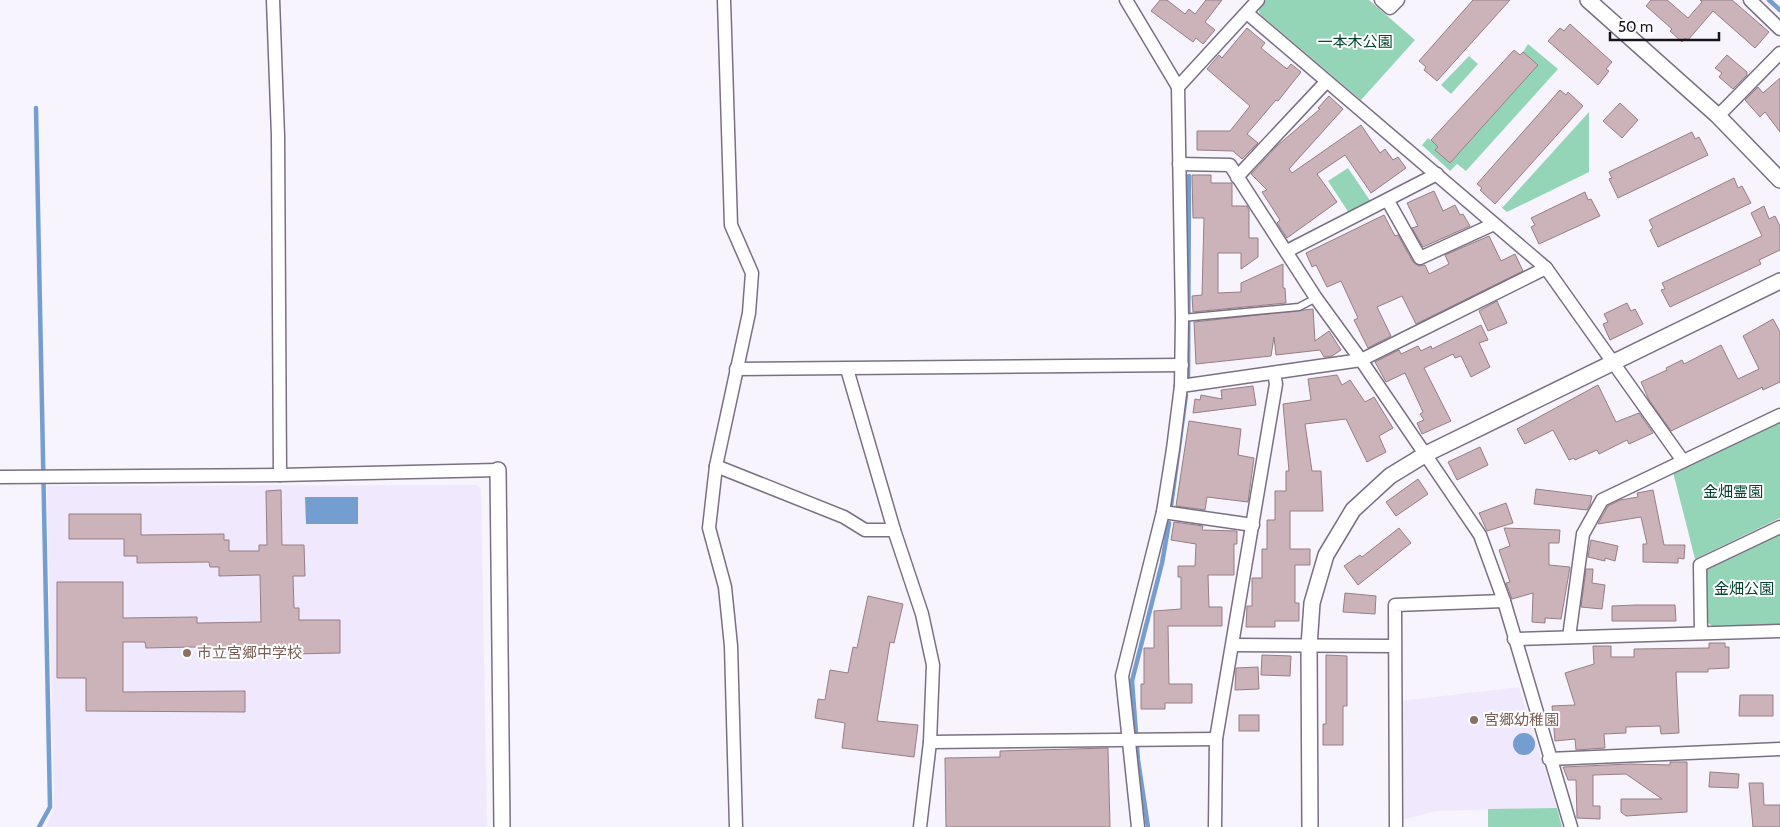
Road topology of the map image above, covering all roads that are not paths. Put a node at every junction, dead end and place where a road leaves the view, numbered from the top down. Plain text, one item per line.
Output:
1 (273, 0) edge
2 (724, 0) edge
3 (1126, 0) edge
4 (1258, 0) edge
5 (1381, 0) edge
6 (1398, 0) edge
7 (1588, 0) edge
8 (1750, 0) edge
9 (1247, 12) junction
10 (1780, 29) edge
11 (1780, 53) edge
12 (1326, 82) junction
13 (1178, 87) junction
14 (1718, 116) junction
15 (1179, 164) junction
16 (1437, 174) junction
17 (1237, 177) junction
18 (1780, 180) edge
19 (1388, 201) junction
20 (1494, 224) junction
21 (1287, 251) junction
22 (1546, 268) junction
23 (1780, 281) edge
24 (1316, 298) junction
25 (1182, 318) junction
26 (1361, 360) junction
27 (1613, 362) junction
28 (1182, 365) junction
29 (736, 369) junction
30 (847, 369) junction
31 (1274, 373) junction
32 (1181, 386) junction
33 (1780, 415) edge
34 (1426, 454) junction
35 (1683, 461) junction
36 (716, 466) junction
37 (498, 470) joint
38 (280, 475) junction
39 (0, 477) edge
40 (1163, 512) junction
41 (1253, 525) junction
42 (1780, 527) edge
43 (894, 530) junction
44 (1504, 601) junction
45 (1780, 631) edge
46 (1701, 633) junction
47 (1569, 637) junction
48 (1514, 639) junction
49 (1233, 645) junction
50 (1309, 646) junction
51 (1394, 646) junction
52 (1216, 739) junction
53 (1128, 740) junction
54 (930, 742) junction
55 (1780, 749) edge
56 (1550, 759) junction
57 (502, 827) edge
58 (736, 827) edge
59 (920, 827) edge
60 (1138, 827) edge
61 (1215, 827) edge
62 (1310, 827) edge
63 (1396, 827) edge
64 (1571, 827) edge

1 - 38 street
2 - 29 street
3 - 13 street
4 - 9 street
5 - 6 street
7 - 14 street
8 - 10 street
9 - 12 street
9 - 13 street
11 - 14 street
12 - 16 street
12 - 17 street
13 - 15 street
14 - 18 street
15 - 17 street
15 - 25 street
16 - 19 street
16 - 20 street
17 - 21 street
19 - 20 street
19 - 21 street
20 - 22 street
21 - 24 street
22 - 26 street
22 - 27 street
23 - 27 street
24 - 25 lane
24 - 26 street
25 - 28 street
26 - 31 street
26 - 34 street
27 - 34 street
27 - 35 street
28 - 30 street
28 - 32 street
29 - 30 street
29 - 36 street
30 - 43 street
31 - 32 street
31 - 41 street
32 - 40 street
33 - 35 street
34 - 44 street
34 - 50 street
35 - 47 street
36 - 43 street
36 - 58 street
37 - 38 street
37 - 57 street
38 - 39 street
40 - 41 street
40 - 53 street
41 - 49 street
42 - 46 street
43 - 54 street
44 - 48 street
44 - 51 street
45 - 46 street
46 - 47 street
47 - 48 street
48 - 56 street
49 - 50 street
49 - 52 street
50 - 51 street
50 - 62 street
51 - 63 street
52 - 53 street
52 - 61 street
53 - 54 street
53 - 60 street
54 - 59 street
55 - 56 street
56 - 64 street

